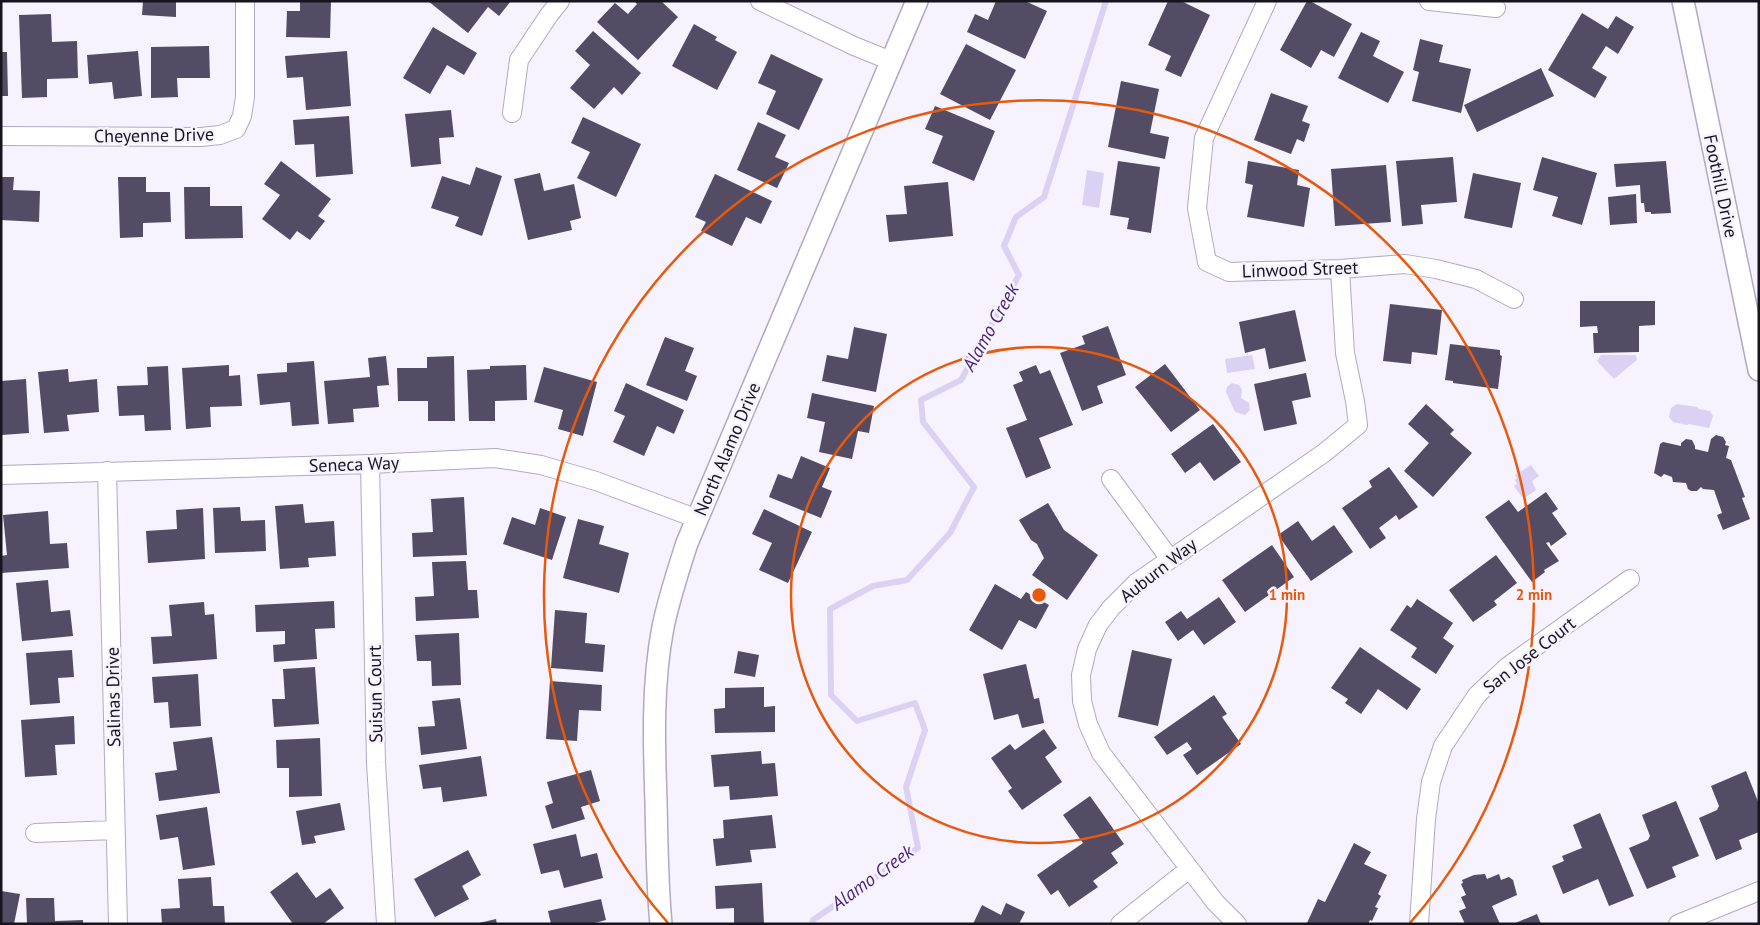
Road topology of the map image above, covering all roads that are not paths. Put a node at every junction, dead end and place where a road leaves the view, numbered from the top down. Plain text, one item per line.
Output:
1 (245, 1) edge
2 (560, 1) edge
3 (760, 1) edge
4 (917, 1) edge
5 (1267, 1) edge
6 (1429, 1) edge
7 (1683, 1) edge
8 (1496, 8) dead end
9 (891, 61) junction
10 (512, 113) dead end
11 (1, 136) edge
12 (1340, 268) junction
13 (1514, 299) dead end
14 (1759, 370) edge
15 (370, 464) junction
16 (107, 471) junction
17 (1, 475) edge
18 (1111, 479) dead end
19 (698, 519) junction
20 (1170, 559) junction
21 (1630, 579) dead end
22 (115, 830) junction
23 (35, 833) dead end
24 (1189, 869) junction
25 (1759, 891) edge
26 (1705, 919) edge
27 (118, 924) edge
28 (386, 924) edge
29 (661, 924) edge
30 (1120, 924) edge
31 (1237, 924) edge
32 (1419, 924) edge
33 (1678, 924) edge

1 - 11 street, Cheyenne Drive
2 - 10 street
3 - 9 street
4 - 9 street, North Alamo Drive
5 - 12 street, Linwood Street
6 - 8 street
7 - 14 street, Foothill Drive
9 - 19 street, North Alamo Drive
12 - 13 street, Linwood Street
12 - 20 street, Auburn Way
15 - 16 street, Seneca Way
15 - 19 street, Seneca Way
15 - 28 street, Suisun Court
16 - 17 street, Seneca Way
16 - 22 street, Salinas Drive
18 - 20 street
19 - 29 street, North Alamo Drive
20 - 24 street, Auburn Way
21 - 32 street, San Jose Court
22 - 23 street
22 - 27 street, Salinas Drive
24 - 30 street
24 - 31 street, Auburn Way
25 - 26 street
26 - 33 street

